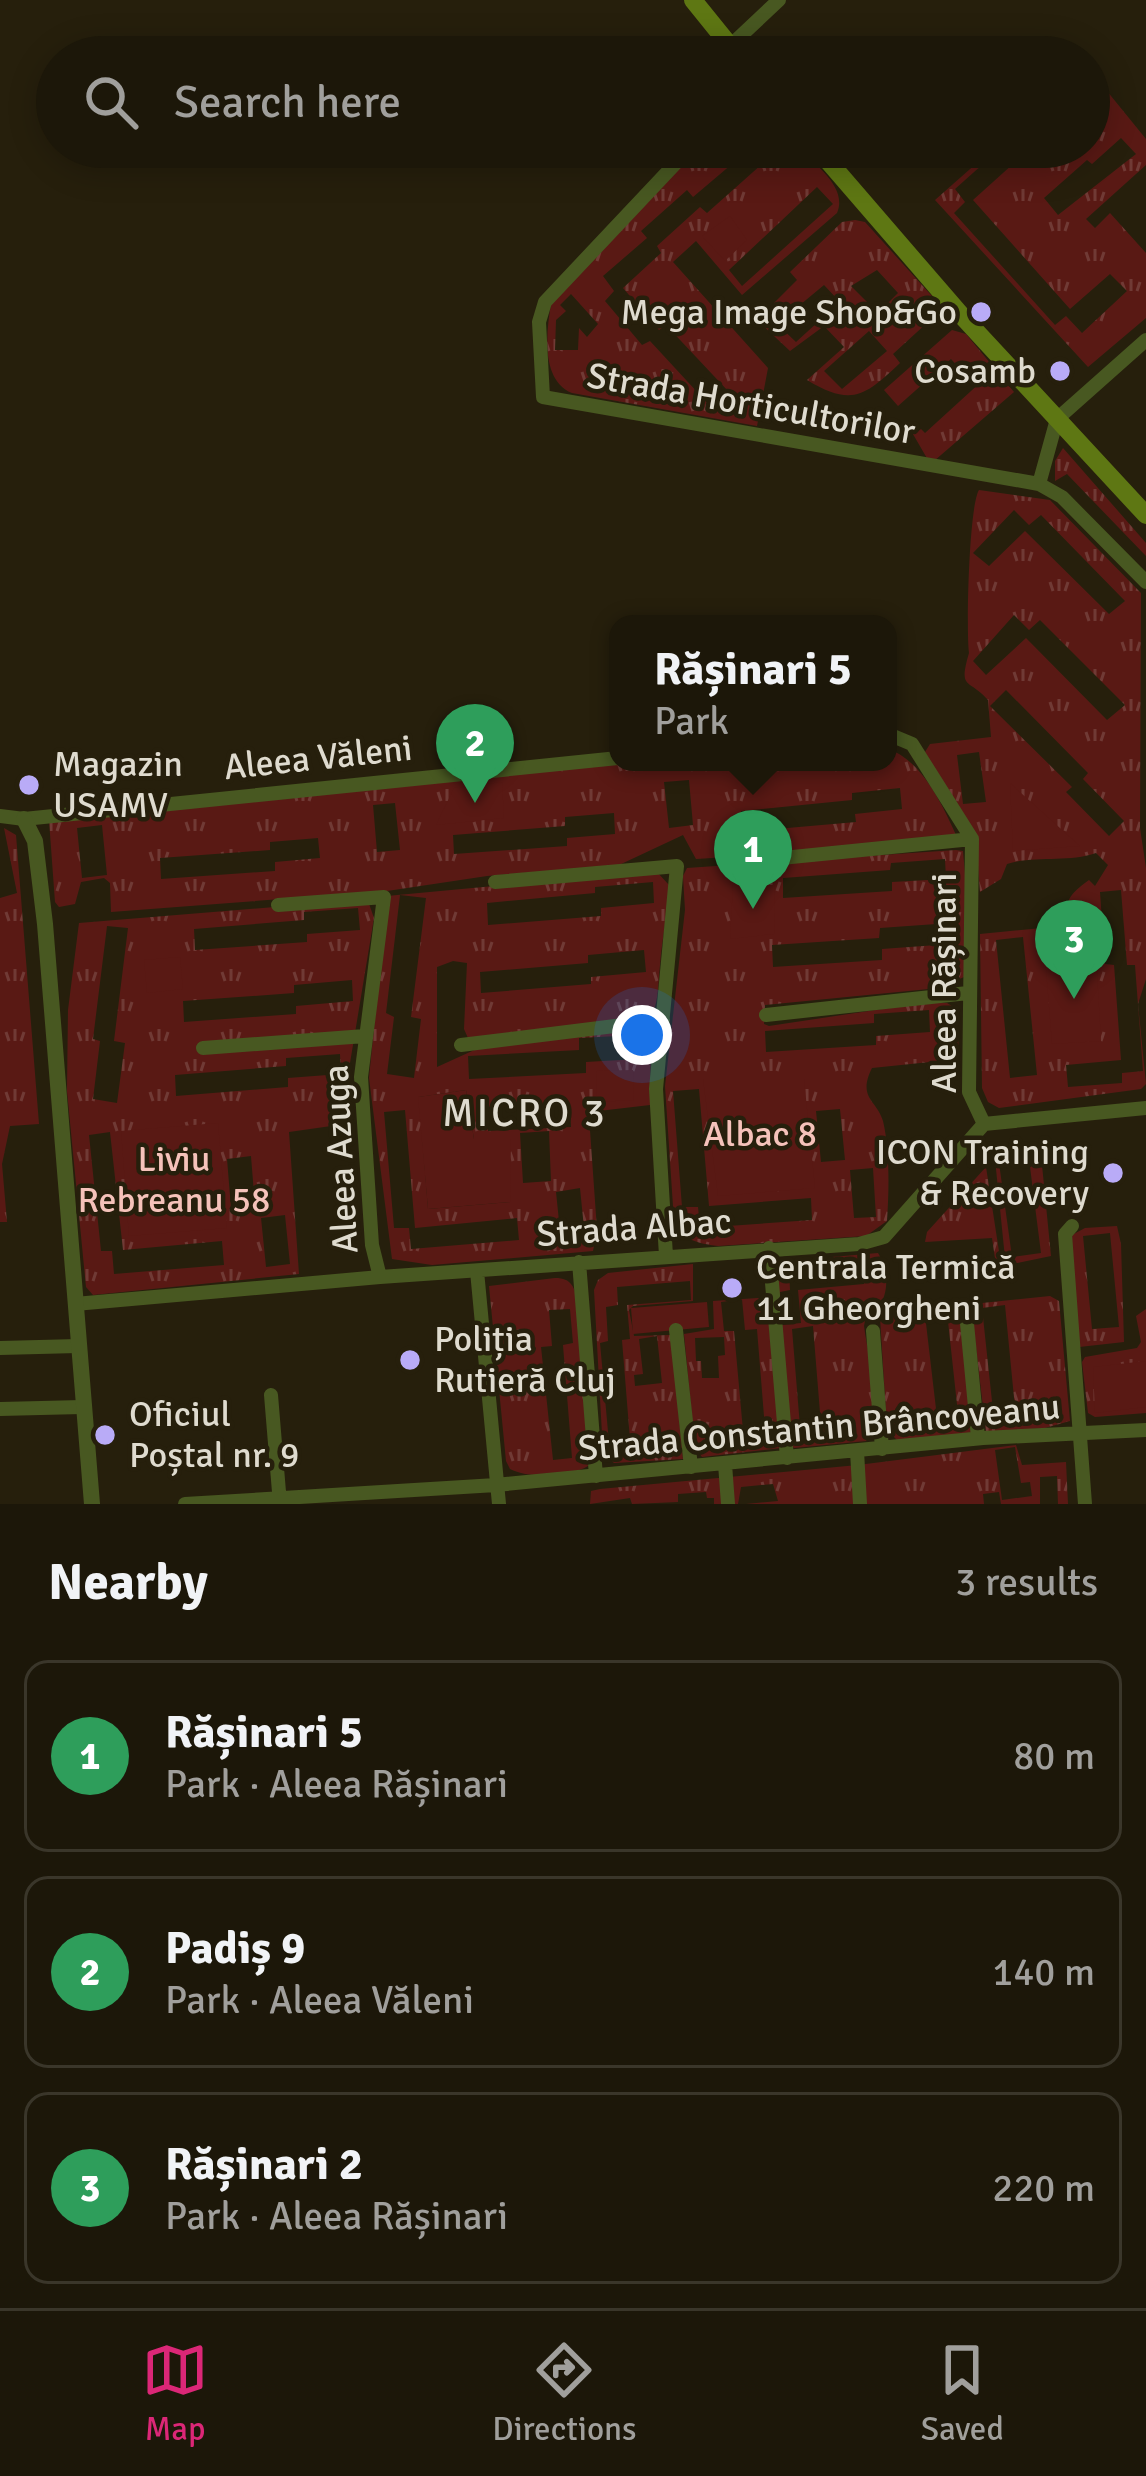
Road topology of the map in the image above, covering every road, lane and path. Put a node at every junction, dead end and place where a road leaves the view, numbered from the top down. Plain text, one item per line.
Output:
1 (694, 0) edge
2 (779, 0) edge
3 (722, 36) edge
4 (748, 36) edge
5 (671, 168) edge
6 (835, 168) edge
7 (1146, 340) edge
8 (1057, 419) junction
9 (1039, 484) junction
10 (1146, 515) edge
11 (1146, 582) edge
12 (897, 736) edge
13 (609, 759) edge
14 (0, 816) edge
15 (24, 819) junction
16 (972, 839) junction
17 (733, 863) dead end
18 (495, 882) dead end
19 (278, 905) dead end
20 (968, 993) junction
21 (766, 1016) dead end
22 (663, 1020) junction
23 (365, 1036) junction
24 (461, 1046) dead end
25 (202, 1048) dead end
26 (1146, 1108) edge
27 (984, 1124) junction
28 (1072, 1226) dead end
29 (769, 1255) junction
30 (666, 1256) junction
31 (579, 1262) junction
32 (477, 1271) junction
33 (380, 1277) junction
34 (75, 1304) junction
35 (967, 1313) dead end
36 (676, 1330) dead end
37 (873, 1331) dead end
38 (78, 1346) junction
39 (0, 1348) edge
40 (271, 1395) dead end
41 (82, 1407) junction
42 (0, 1409) edge
43 (1146, 1430) edge
44 (1082, 1436) junction
45 (978, 1438) junction
46 (882, 1449) junction
47 (857, 1451) junction
48 (787, 1457) junction
49 (724, 1464) junction
50 (691, 1467) junction
51 (596, 1476) junction
52 (496, 1485) junction
53 (280, 1500) edge
54 (92, 1504) edge
55 (184, 1504) edge
56 (499, 1504) edge
57 (728, 1504) edge
58 (860, 1504) edge
59 (1085, 1504) edge

1 - 3 main road
2 - 4 street
5 - 9 street, Strada Horticultorilor
6 - 8 main road
7 - 8 street
8 - 9 street
8 - 10 main road
9 - 11 street, Strada Horticultorilor
12 - 16 street, Aleea Rășinari
13 - 15 street, Aleea Văleni
14 - 15 street, Aleea Văleni
15 - 34 street
16 - 17 street, Aleea Rășinari
16 - 20 street, Aleea Rășinari
18 - 22 street
19 - 23 street, Aleea Azuga
20 - 21 street
20 - 27 street, Aleea Rășinari
22 - 24 street
22 - 30 street
23 - 25 street, Aleea Azuga
23 - 33 street, Aleea Azuga
26 - 27 street
27 - 29 street, Strada Albac
28 - 44 street
29 - 30 street, Strada Albac
29 - 48 street
30 - 31 street, Strada Albac
31 - 32 street, Strada Albac
31 - 51 street
32 - 33 street, Strada Albac
32 - 52 street
33 - 34 street, Strada Albac
34 - 38 street
35 - 45 street
36 - 50 street
37 - 46 street
38 - 39 street
38 - 41 street
40 - 53 street
41 - 42 street
41 - 54 street
43 - 44 street, Strada Constantin Brâncoveanu
44 - 45 street, Strada Constantin Brâncoveanu
44 - 59 street
45 - 46 street, Strada Constantin Brâncoveanu
46 - 47 street, Strada Constantin Brâncoveanu
47 - 48 street, Strada Constantin Brâncoveanu
47 - 58 street
48 - 49 street, Strada Constantin Brâncoveanu
49 - 50 street, Strada Constantin Brâncoveanu
49 - 57 street
50 - 51 street, Strada Constantin Brâncoveanu
51 - 52 street, Strada Constantin Brâncoveanu
52 - 53 street, Strada Constantin Brâncoveanu
52 - 56 street
53 - 55 street, Strada Constantin Brâncoveanu

